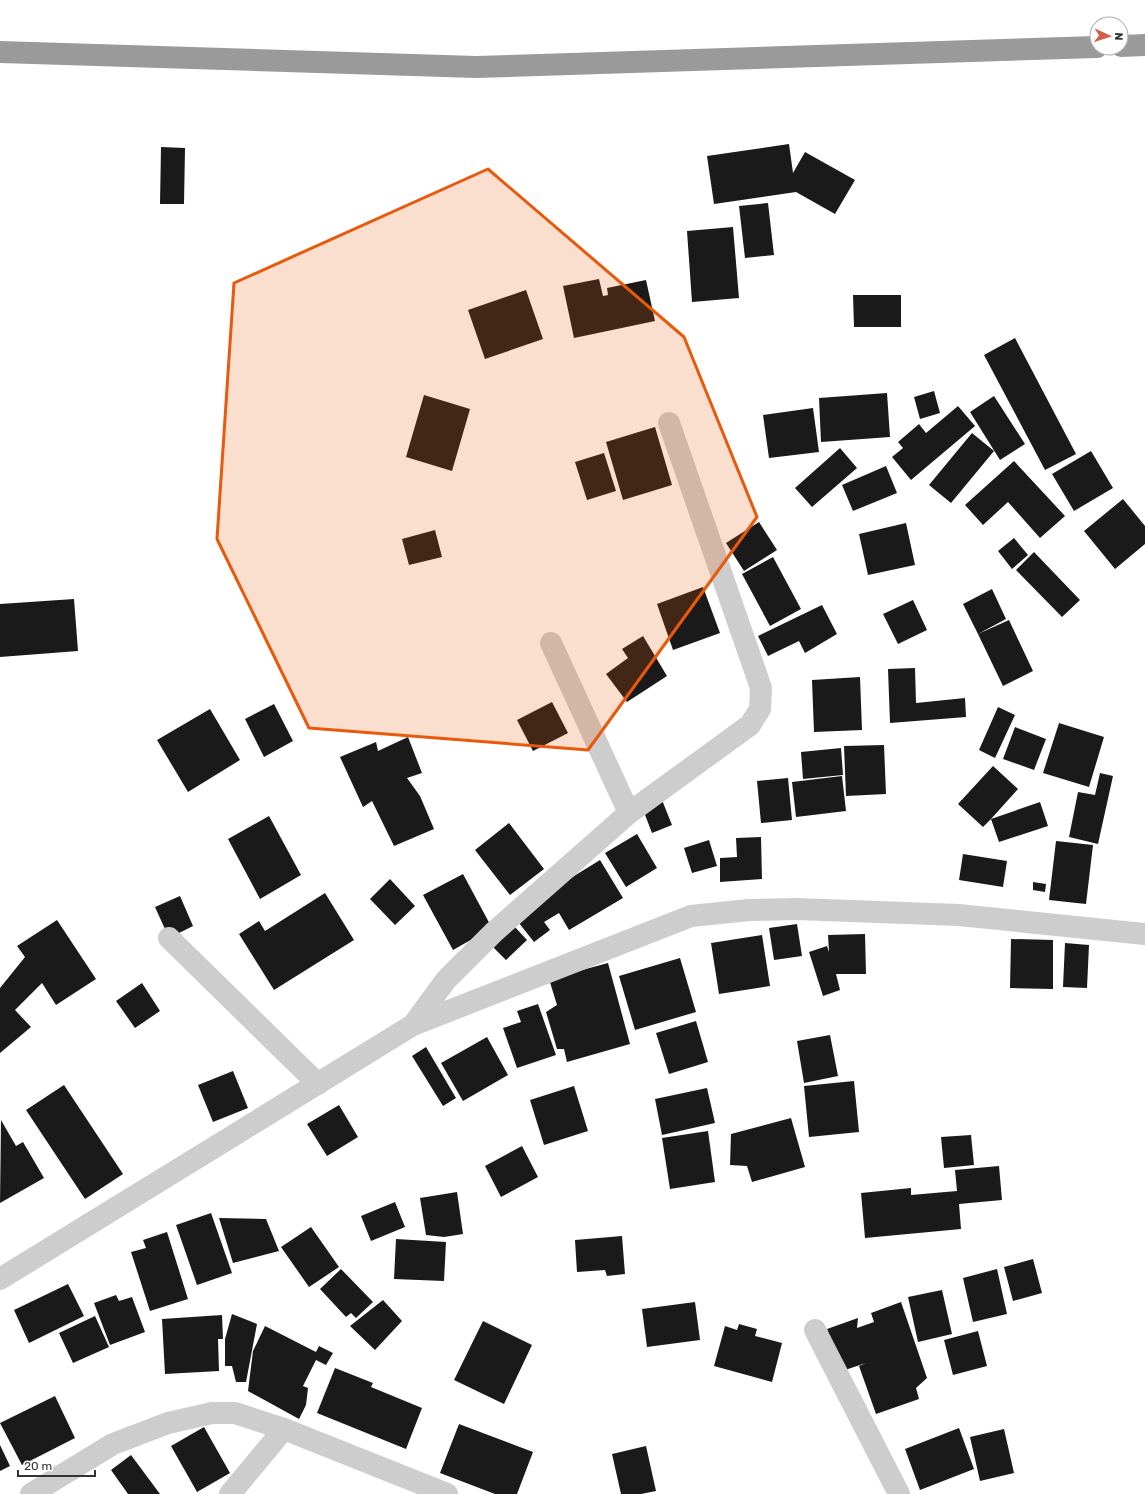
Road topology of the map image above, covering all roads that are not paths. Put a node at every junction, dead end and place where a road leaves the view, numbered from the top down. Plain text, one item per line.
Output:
1 (1145, 45) edge
2 (1129, 46) edge
3 (1089, 47) edge
4 (0, 52) edge
5 (669, 423) dead end
6 (551, 643) dead end
7 (629, 813) junction
8 (1145, 934) edge
9 (169, 938) dead end
10 (413, 1025) junction
11 (318, 1084) junction
12 (0, 1279) edge
13 (815, 1330) dead end
14 (284, 1429) junction
15 (30, 1494) edge
16 (230, 1494) edge
17 (447, 1494) edge
18 (899, 1494) edge

1 - 2 highway
3 - 4 highway
5 - 7 street
6 - 7 street
7 - 10 street
8 - 10 street
9 - 11 street
10 - 11 street
11 - 12 street
13 - 18 street
14 - 15 street
14 - 16 street
14 - 17 street

